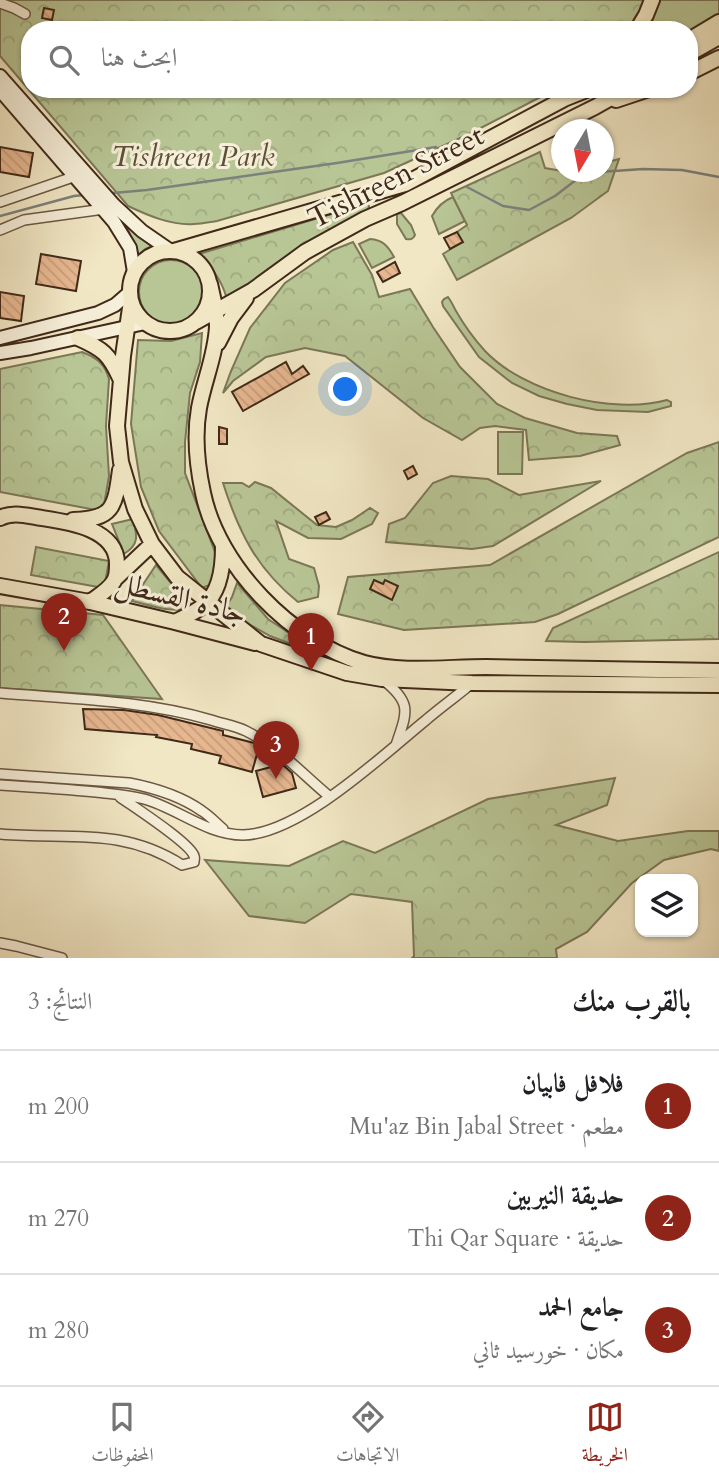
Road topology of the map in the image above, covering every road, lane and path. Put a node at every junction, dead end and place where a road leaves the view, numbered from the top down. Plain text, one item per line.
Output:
1 (652, 0) edge
2 (0, 4) edge
3 (25, 14) dead end
4 (642, 21) edge
5 (719, 22) edge
6 (698, 35) edge
7 (719, 37) edge
8 (698, 49) edge
9 (719, 58) edge
10 (698, 68) edge
11 (0, 76) edge
12 (0, 90) edge
13 (610, 98) edge
14 (622, 98) edge
15 (564, 99) edge
16 (595, 107) junction
17 (76, 176) junction
18 (0, 202) edge
19 (104, 209) junction
20 (0, 230) edge
21 (173, 251) junction
22 (134, 272) junction
23 (210, 284) junction
24 (253, 290) junction
25 (130, 297) junction
26 (216, 311) junction
27 (196, 322) junction
28 (145, 323) junction
29 (127, 327) junction
30 (0, 338) edge
31 (78, 338) junction
32 (0, 353) edge
33 (212, 357) junction
34 (121, 380) junction
35 (121, 462) junction
36 (0, 518) edge
37 (59, 521) junction
38 (152, 544) junction
39 (223, 547) junction
40 (115, 579) junction
41 (0, 586) edge
42 (90, 602) junction
43 (208, 602) junction
44 (175, 622) junction
45 (261, 644) junction
46 (719, 671) edge
47 (382, 679) junction
48 (472, 684) junction
49 (719, 685) edge
50 (0, 693) edge
51 (396, 747) junction
52 (0, 774) edge
53 (0, 785) edge
54 (115, 794) junction
55 (330, 797) junction
56 (228, 833) junction
57 (0, 834) edge
58 (0, 943) edge
59 (61, 958) edge

1 - 4 main road
2 - 3 street
5 - 6 main road
7 - 8 main road
9 - 10 main road
11 - 21 main road
12 - 17 main road
13 - 16 main road, Tishreen Street
14 - 16 main road
15 - 21 main road, Tishreen Street
16 - 24 main road, Tishreen Street
17 - 18 street
17 - 19 main road
19 - 20 street
19 - 22 main road
21 - 22 main road
21 - 23 main road
22 - 25 main road
23 - 26 main road
23 - 27 main road
24 - 26 main road, Tishreen Street
24 - 33 main road
25 - 28 main road
25 - 29 main road
25 - 30 main road
26 - 27 main road, Tishreen Street
26 - 33 main road
27 - 28 main road
28 - 29 main road
29 - 31 main road
29 - 34 main road
31 - 32 main road
31 - 34 main road
33 - 39 main road
34 - 35 main road
35 - 37 main road
35 - 38 main road
36 - 37 main road
37 - 40 main road
38 - 40 main road
38 - 43 main road
39 - 43 main road
39 - 46 main road
40 - 42 main road
41 - 42 main road, جادة القسطل
42 - 44 main road, جادة القسطل
43 - 44 main road
43 - 45 main road
44 - 45 main road, جادة القسطل
45 - 47 main road, جادة القسطل
47 - 48 main road, جادة القسطل
47 - 51 street
48 - 49 main road, جادة القسطل
48 - 51 street
50 - 55 street
51 - 55 street
52 - 56 street
53 - 54 street
54 - 56 street
54 - 57 street
55 - 56 street
58 - 59 street

